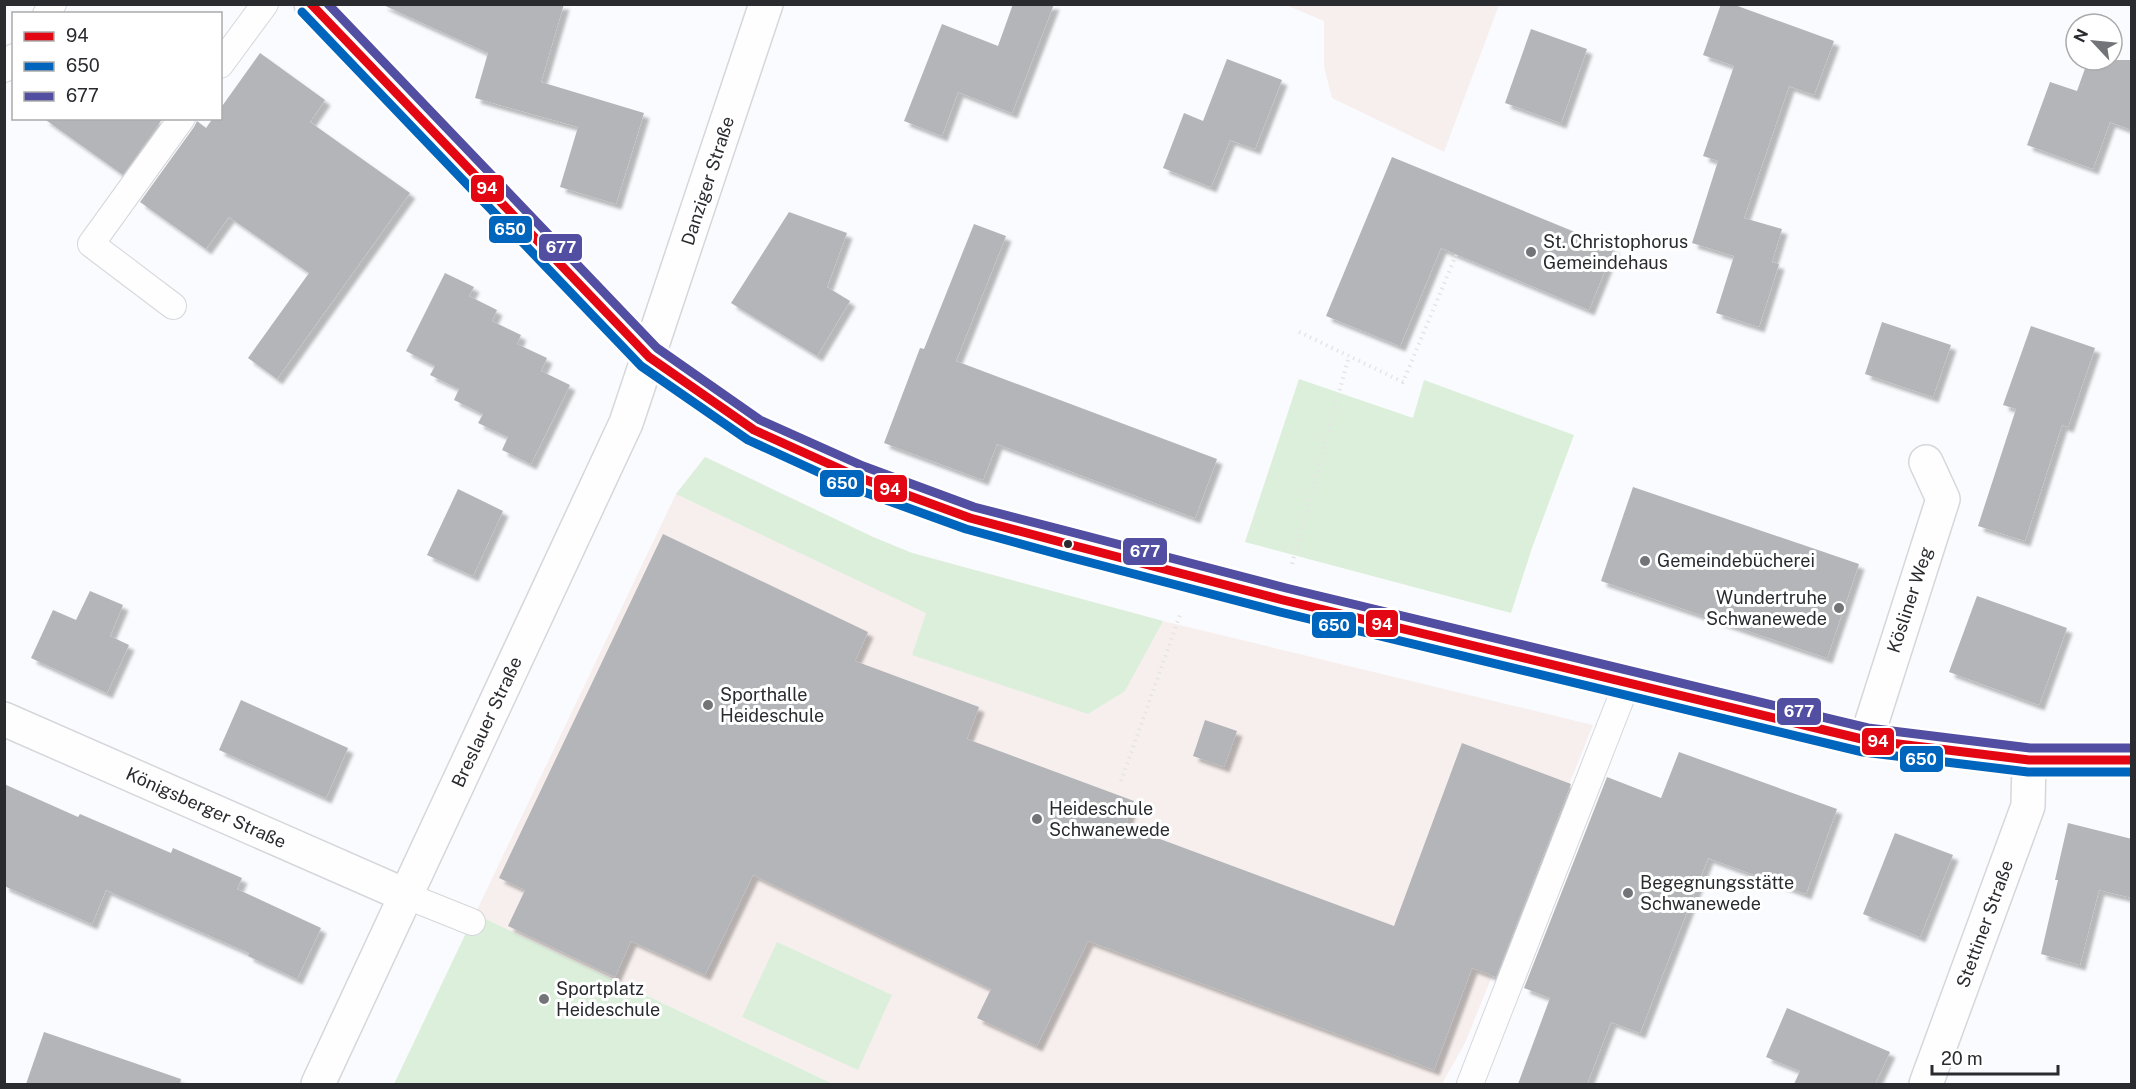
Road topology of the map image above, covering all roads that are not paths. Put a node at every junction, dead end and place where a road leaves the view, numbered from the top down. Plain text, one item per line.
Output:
1 (265, 4) edge
2 (311, 4) edge
3 (766, 4) edge
4 (222, 62) edge
5 (181, 120) edge
6 (173, 306) dead end
7 (650, 357) junction
8 (1926, 462) dead end
9 (1627, 683) junction
10 (4, 720) edge
11 (1866, 740) junction
12 (2029, 760) junction
13 (2132, 760) edge
14 (406, 896) junction
15 (472, 922) dead end
16 (318, 1084) edge
17 (1470, 1084) edge
18 (1926, 1084) edge

1 - 4 lane
2 - 7 street
3 - 7 street, Danziger Straße
5 - 6 lane
7 - 9 street
7 - 14 street, Breslauer Straße
8 - 11 street, Kösliner Weg
9 - 11 street
9 - 17 lane
10 - 14 street, Königsberger Straße
11 - 12 street
12 - 13 street
12 - 18 street, Stettiner Straße
14 - 15 lane
14 - 16 street, Breslauer Straße

